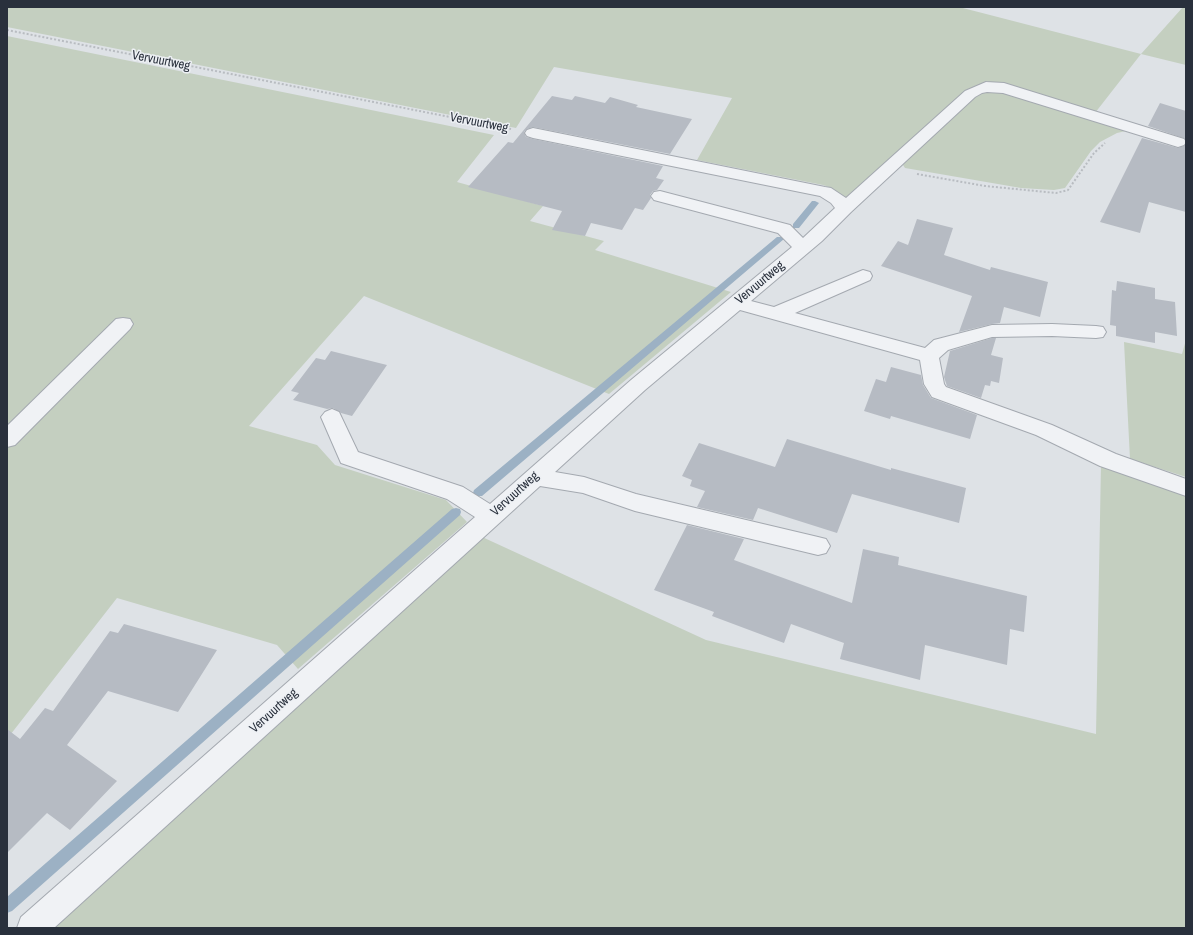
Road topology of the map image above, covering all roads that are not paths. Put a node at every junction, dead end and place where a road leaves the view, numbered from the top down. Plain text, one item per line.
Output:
1 (534, 133) road end
2 (1178, 142) dead end
3 (660, 196) dead end
4 (845, 208) junction
5 (803, 248) junction
6 (862, 276) dead end
7 (736, 303) junction
8 (775, 314) junction
9 (123, 324) dead end
10 (1096, 332) dead end
11 (929, 356) junction
12 (332, 417) dead end
13 (7, 439) edge
14 (535, 477) junction
15 (1186, 488) edge
16 (490, 516) junction
17 (818, 546) dead end
18 (32, 928) edge

1 - 4 street
2 - 4 street, Vervuurtweg
3 - 5 street
4 - 5 street, Vervuurtweg
5 - 7 street, Vervuurtweg
6 - 8 street
7 - 8 street
7 - 14 street, Vervuurtweg
8 - 11 street
9 - 13 street
10 - 11 street
11 - 15 street
12 - 16 street
14 - 16 street, Vervuurtweg
14 - 17 street
16 - 18 street, Vervuurtweg

